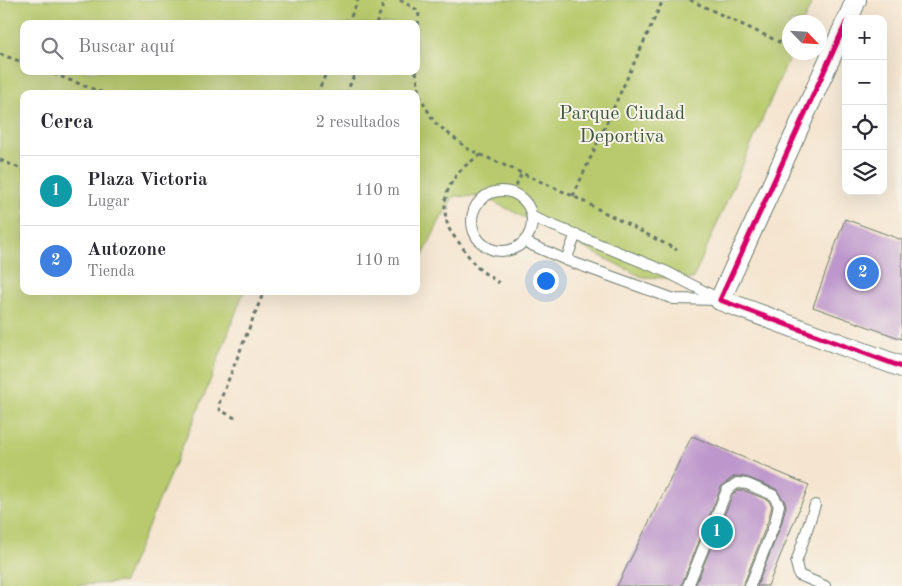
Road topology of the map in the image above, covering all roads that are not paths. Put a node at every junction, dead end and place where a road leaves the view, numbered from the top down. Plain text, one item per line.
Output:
1 (856, 0) edge
2 (850, 15) edge
3 (842, 32) edge
4 (532, 217) junction
5 (576, 234) junction
6 (524, 242) junction
7 (566, 260) junction
8 (720, 300) junction
9 (902, 367) edge
10 (815, 505) dead end
11 (688, 586) edge
12 (750, 586) edge
13 (825, 586) edge

1 - 2 street
3 - 8 street
4 - 5 lane
4 - 6 lane
4 - 6 lane
5 - 7 lane
5 - 8 lane
6 - 7 lane
7 - 8 lane
8 - 9 street
10 - 13 lane
11 - 12 lane

